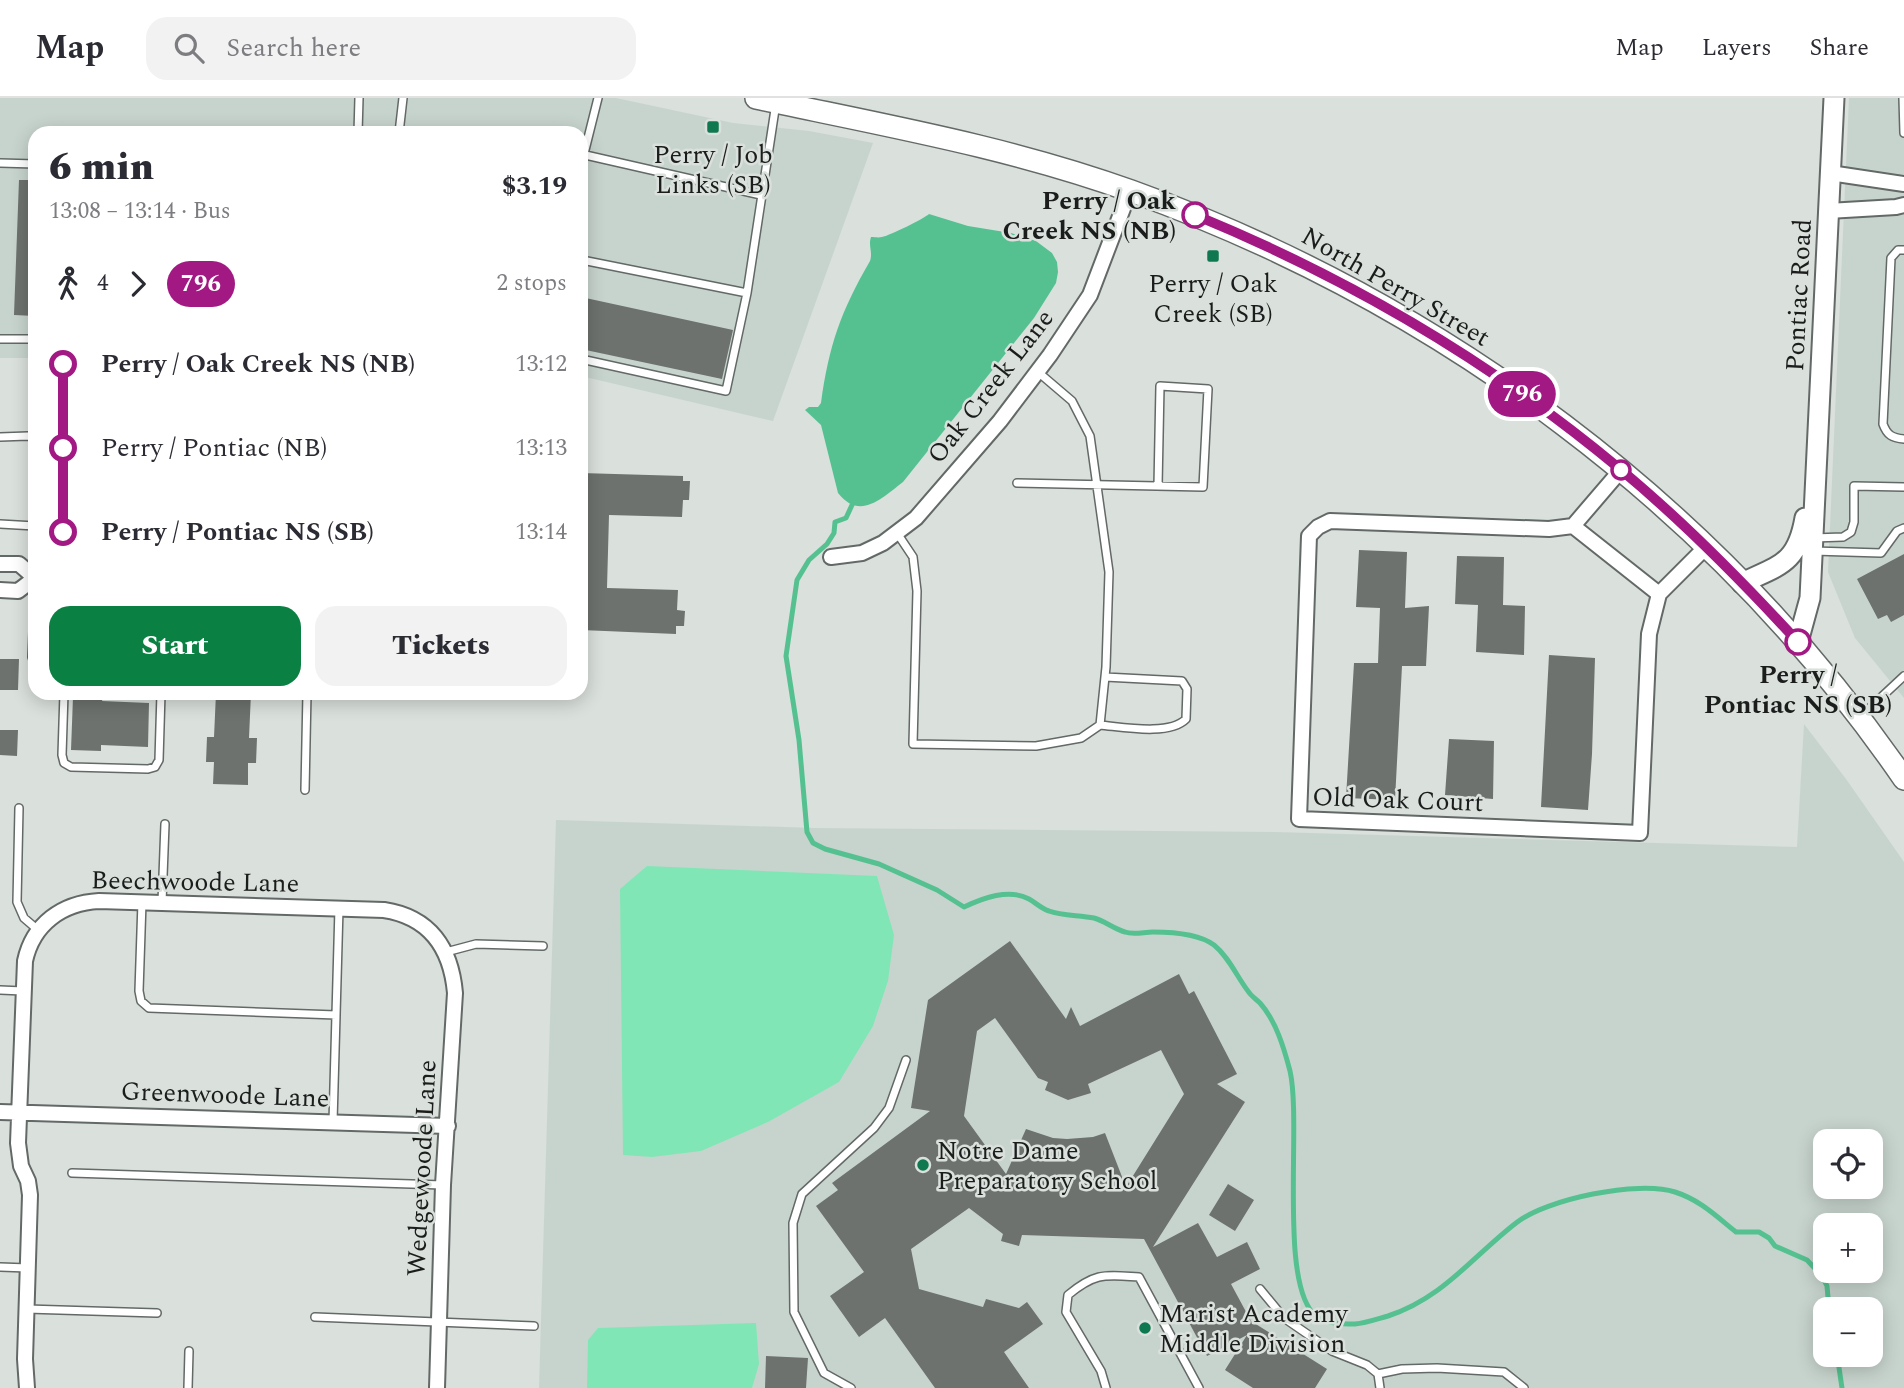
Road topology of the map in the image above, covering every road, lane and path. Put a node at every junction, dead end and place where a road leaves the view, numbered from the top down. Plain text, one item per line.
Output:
1 (359, 98) edge
2 (403, 98) edge
3 (598, 98) edge
4 (1834, 98) edge
5 (1903, 98) edge
6 (770, 99) edge
7 (358, 126) edge
8 (401, 126) edge
9 (1904, 133) edge
10 (588, 134) edge
11 (588, 156) edge
12 (0, 163) edge
13 (28, 164) edge
14 (1830, 173) junction
15 (1904, 184) edge
16 (1130, 190) junction
17 (761, 195) junction
18 (1904, 205) edge
19 (1828, 211) junction
20 (1904, 250) edge
21 (588, 261) edge
22 (747, 293) junction
23 (0, 339) edge
24 (28, 339) edge
25 (588, 361) edge
26 (1038, 372) junction
27 (28, 436) edge
28 (0, 437) edge
29 (1904, 439) edge
30 (1621, 470) junction
31 (1017, 483) dead end
32 (1096, 486) junction
33 (1158, 486) junction
34 (1904, 487) edge
35 (1815, 494) junction
36 (0, 524) edge
37 (28, 526) edge
38 (1573, 526) junction
39 (1904, 528) edge
40 (897, 532) junction
41 (1812, 545) junction
42 (1705, 548) junction
43 (831, 557) dead end
44 (0, 564) edge
45 (28, 572) edge
46 (1742, 583) junction
47 (28, 584) edge
48 (0, 590) edge
49 (1660, 594) junction
50 (1798, 642) junction
51 (1105, 677) junction
52 (1904, 677) edge
53 (64, 700) edge
54 (161, 700) edge
55 (307, 700) edge
56 (1859, 717) junction
57 (1100, 725) junction
58 (1904, 779) edge
59 (305, 790) dead end
60 (19, 808) dead end
61 (165, 824) dead end
62 (142, 902) junction
63 (162, 902) junction
64 (339, 908) junction
65 (38, 930) junction
66 (543, 946) dead end
67 (446, 952) junction
68 (0, 990) edge
69 (23, 991) junction
70 (336, 1015) junction
71 (906, 1060) dead end
72 (0, 1112) edge
73 (19, 1113) junction
74 (333, 1122) junction
75 (448, 1126) junction
76 (72, 1172) dead end
77 (443, 1185) junction
78 (0, 1267) edge
79 (28, 1268) junction
80 (1260, 1289) dead end
81 (27, 1309) junction
82 (157, 1313) dead end
83 (315, 1317) dead end
84 (439, 1322) junction
85 (534, 1326) dead end
86 (189, 1351) dead end
87 (1378, 1374) junction
88 (27, 1388) edge
89 (188, 1388) edge
90 (436, 1388) edge
91 (851, 1388) edge
92 (1106, 1388) edge
93 (1199, 1388) edge
94 (1380, 1388) edge
95 (1524, 1388) edge

1 - 7 lane
2 - 8 lane
3 - 10 lane
4 - 14 street, Pontiac Road
5 - 9 lane
6 - 16 main road, North Perry Street
6 - 17 lane
11 - 17 lane
12 - 13 lane
14 - 15 street
14 - 19 street, Pontiac Road
16 - 26 street, Oak Creek Lane
16 - 30 main road, North Perry Street
17 - 22 lane
18 - 19 street
19 - 35 street, Pontiac Road
20 - 29 lane
21 - 22 lane
22 - 25 lane
23 - 24 lane
26 - 32 lane
26 - 40 street, Oak Creek Lane
27 - 28 lane
30 - 38 street
30 - 42 main road, North Perry Street
31 - 32 lane
32 - 33 lane
32 - 51 lane
33 - 33 lane
34 - 41 lane
35 - 41 street, Pontiac Road
35 - 46 street, Pontiac Road
36 - 37 lane
38 - 49 street
38 - 49 street, Old Oak Court
39 - 41 lane
40 - 43 street, Oak Creek Lane
40 - 57 lane
41 - 50 street, Pontiac Road
42 - 46 main road, North Perry Street
42 - 49 street, Old Oak Court
44 - 45 street
46 - 50 main road, North Perry Street
47 - 48 street
50 - 56 main road, North Perry Street
51 - 57 lane
51 - 57 lane
52 - 56 lane
53 - 54 lane
55 - 59 lane
56 - 58 main road, North Perry Street
60 - 65 lane
61 - 63 lane
62 - 63 street, Beechwoode Lane
62 - 65 street, Beechwoode Lane
62 - 70 lane
63 - 64 street, Beechwoode Lane
64 - 67 street, Beechwoode Lane
64 - 70 lane
65 - 69 street
66 - 67 lane
67 - 75 street, Wedgewoode Lane
68 - 69 lane
69 - 73 street
70 - 74 lane
71 - 91 lane
72 - 73 street, Greenwoode Lane
73 - 74 street, Greenwoode Lane
73 - 79 street
74 - 75 street, Greenwoode Lane
75 - 77 street, Wedgewoode Lane
76 - 77 lane
77 - 84 street, Wedgewoode Lane
78 - 79 lane
79 - 81 street
80 - 87 lane
81 - 82 lane
81 - 88 street
83 - 84 lane
84 - 85 lane
84 - 90 street, Wedgewoode Lane
86 - 89 lane
87 - 94 lane
87 - 95 lane
92 - 93 lane

